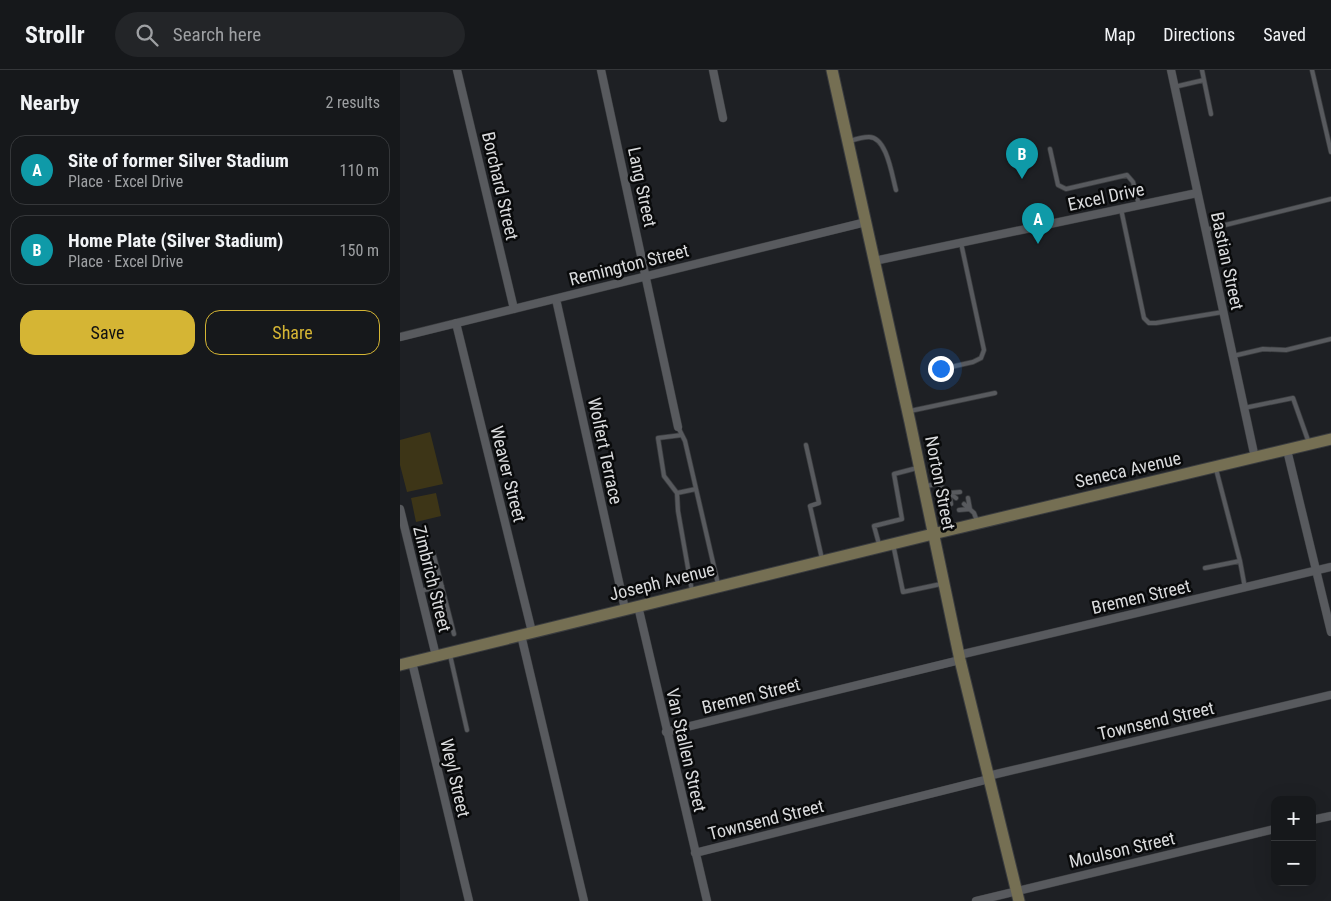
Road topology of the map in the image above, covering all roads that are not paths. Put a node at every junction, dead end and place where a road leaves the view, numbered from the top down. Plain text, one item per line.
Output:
1 (457, 70) edge
2 (601, 70) edge
3 (713, 70) edge
4 (832, 70) edge
5 (1171, 70) edge
6 (1202, 70) edge
7 (1312, 70) edge
8 (1204, 80) junction
9 (1174, 87) junction
10 (1211, 114) dead end
11 (723, 118) dead end
12 (848, 141) junction
13 (1050, 149) dead end
14 (1331, 152) edge
15 (896, 190) dead end
16 (1197, 193) junction
17 (1331, 200) edge
18 (1139, 205) junction
19 (1121, 209) junction
20 (866, 222) junction
21 (1205, 230) junction
22 (961, 243) junction
23 (874, 261) junction
24 (646, 276) junction
25 (556, 299) junction
26 (514, 309) junction
27 (1223, 312) junction
28 (456, 323) junction
29 (400, 337) edge
30 (1331, 339) edge
31 (1233, 356) junction
32 (932, 371) dead end
33 (995, 393) dead end
34 (1244, 408) junction
35 (908, 411) junction
36 (680, 431) junction
37 (1331, 439) edge
38 (806, 445) dead end
39 (1309, 445) junction
40 (1287, 450) junction
41 (1255, 458) junction
42 (1216, 467) junction
43 (920, 468) junction
44 (923, 487) junction
45 (696, 489) junction
46 (960, 492) dead end
47 (677, 493) junction
48 (949, 493) junction
49 (956, 498) dead end
50 (968, 498) dead end
51 (951, 504) dead end
52 (964, 504) dead end
53 (400, 509) edge
54 (970, 509) junction
55 (959, 510) dead end
56 (977, 523) junction
57 (933, 534) junction
58 (893, 544) junction
59 (880, 548) junction
60 (433, 552) dead end
61 (1240, 561) junction
62 (823, 562) junction
63 (1331, 567) edge
64 (1205, 568) dead end
65 (1316, 571) junction
66 (943, 583) junction
67 (442, 586) junction
68 (718, 586) junction
69 (1245, 588) junction
70 (420, 592) junction
71 (693, 593) junction
72 (638, 606) junction
73 (625, 609) junction
74 (1331, 632) edge
75 (526, 633) junction
76 (454, 634) dead end
77 (449, 653) junction
78 (436, 656) junction
79 (959, 658) junction
80 (412, 662) junction
81 (400, 665) edge
82 (1331, 695) edge
83 (467, 730) dead end
84 (666, 732) junction
85 (988, 777) junction
86 (1331, 816) edge
87 (1316, 819) edge
88 (1271, 830) edge
89 (695, 853) junction
90 (1017, 896) edge
91 (469, 901) edge
92 (584, 901) edge
93 (707, 901) edge
94 (976, 901) edge

1 - 26 street, Borchard Street
2 - 24 street, Lang Street
3 - 11 street
4 - 12 main road, Norton Street
5 - 9 street, Bastian Street
6 - 8 lane
7 - 14 lane
8 - 9 lane
8 - 10 lane
9 - 16 street, Bastian Street
12 - 15 lane
12 - 20 main road, Norton Street
13 - 18 lane
16 - 18 street, Excel Drive
16 - 21 street, Bastian Street
17 - 21 lane
18 - 19 street, Excel Drive
19 - 22 street, Excel Drive
19 - 27 lane
20 - 23 main road, Norton Street
20 - 24 street, Remington Street
21 - 27 street, Bastian Street
22 - 23 street, Excel Drive
22 - 32 lane
23 - 35 main road, Norton Street
24 - 25 street, Remington Street
24 - 36 street, Lang Street
25 - 26 street, Remington Street
25 - 73 street, Wolfert Terrace
26 - 28 street, Remington Street
27 - 31 street, Bastian Street
28 - 29 street, Remington Street
28 - 75 street, Weaver Street
30 - 31 lane
31 - 34 street, Bastian Street
33 - 35 lane
34 - 39 lane
34 - 41 street, Bastian Street
35 - 43 main road, Norton Street
36 - 45 lane
36 - 47 lane
37 - 39 main road, Seneca Avenue
38 - 62 lane
39 - 40 main road, Seneca Avenue
40 - 41 main road, Seneca Avenue
40 - 65 street
41 - 42 main road, Seneca Avenue
42 - 56 main road, Seneca Avenue
42 - 61 lane
43 - 44 main road, Norton Street
43 - 59 lane
44 - 48 lane
44 - 57 main road, Norton Street
45 - 47 lane
45 - 68 lane
46 - 48 lane
47 - 71 lane
48 - 49 lane
48 - 51 lane
50 - 54 lane
52 - 54 lane
53 - 70 street, Zimbrich Street
54 - 55 lane
54 - 56 lane
56 - 57 main road, Seneca Avenue
57 - 58 main road, Joseph Avenue
57 - 66 main road, Norton Street
58 - 59 main road, Joseph Avenue
58 - 66 lane
59 - 62 main road, Joseph Avenue
60 - 67 lane
61 - 64 lane
61 - 69 lane
62 - 68 main road, Joseph Avenue
63 - 65 street, Bremen Street
65 - 69 street, Bremen Street
65 - 74 street
66 - 79 main road, Norton Street
67 - 70 lane
67 - 76 lane
68 - 71 main road, Joseph Avenue
69 - 79 street, Bremen Street
70 - 78 street, Zimbrich Street
71 - 72 main road, Joseph Avenue
72 - 73 main road, Joseph Avenue
72 - 84 street, Van Stallen Street
73 - 75 main road, Joseph Avenue
75 - 77 main road, Joseph Avenue
75 - 92 street, Weaver Street
77 - 78 main road, Joseph Avenue
77 - 83 lane
78 - 80 main road, Joseph Avenue
79 - 84 street, Bremen Street
79 - 85 main road, Norton Street
80 - 81 main road, Joseph Avenue
80 - 91 street, Weyl Street
82 - 85 street, Townsend Street
84 - 89 street, Van Stallen Street
85 - 89 street, Townsend Street
85 - 90 main road, Norton Street
86 - 87 street
88 - 90 street, Moulson Street
89 - 93 street, Van Stallen Street
90 - 94 street, Moulson Street

